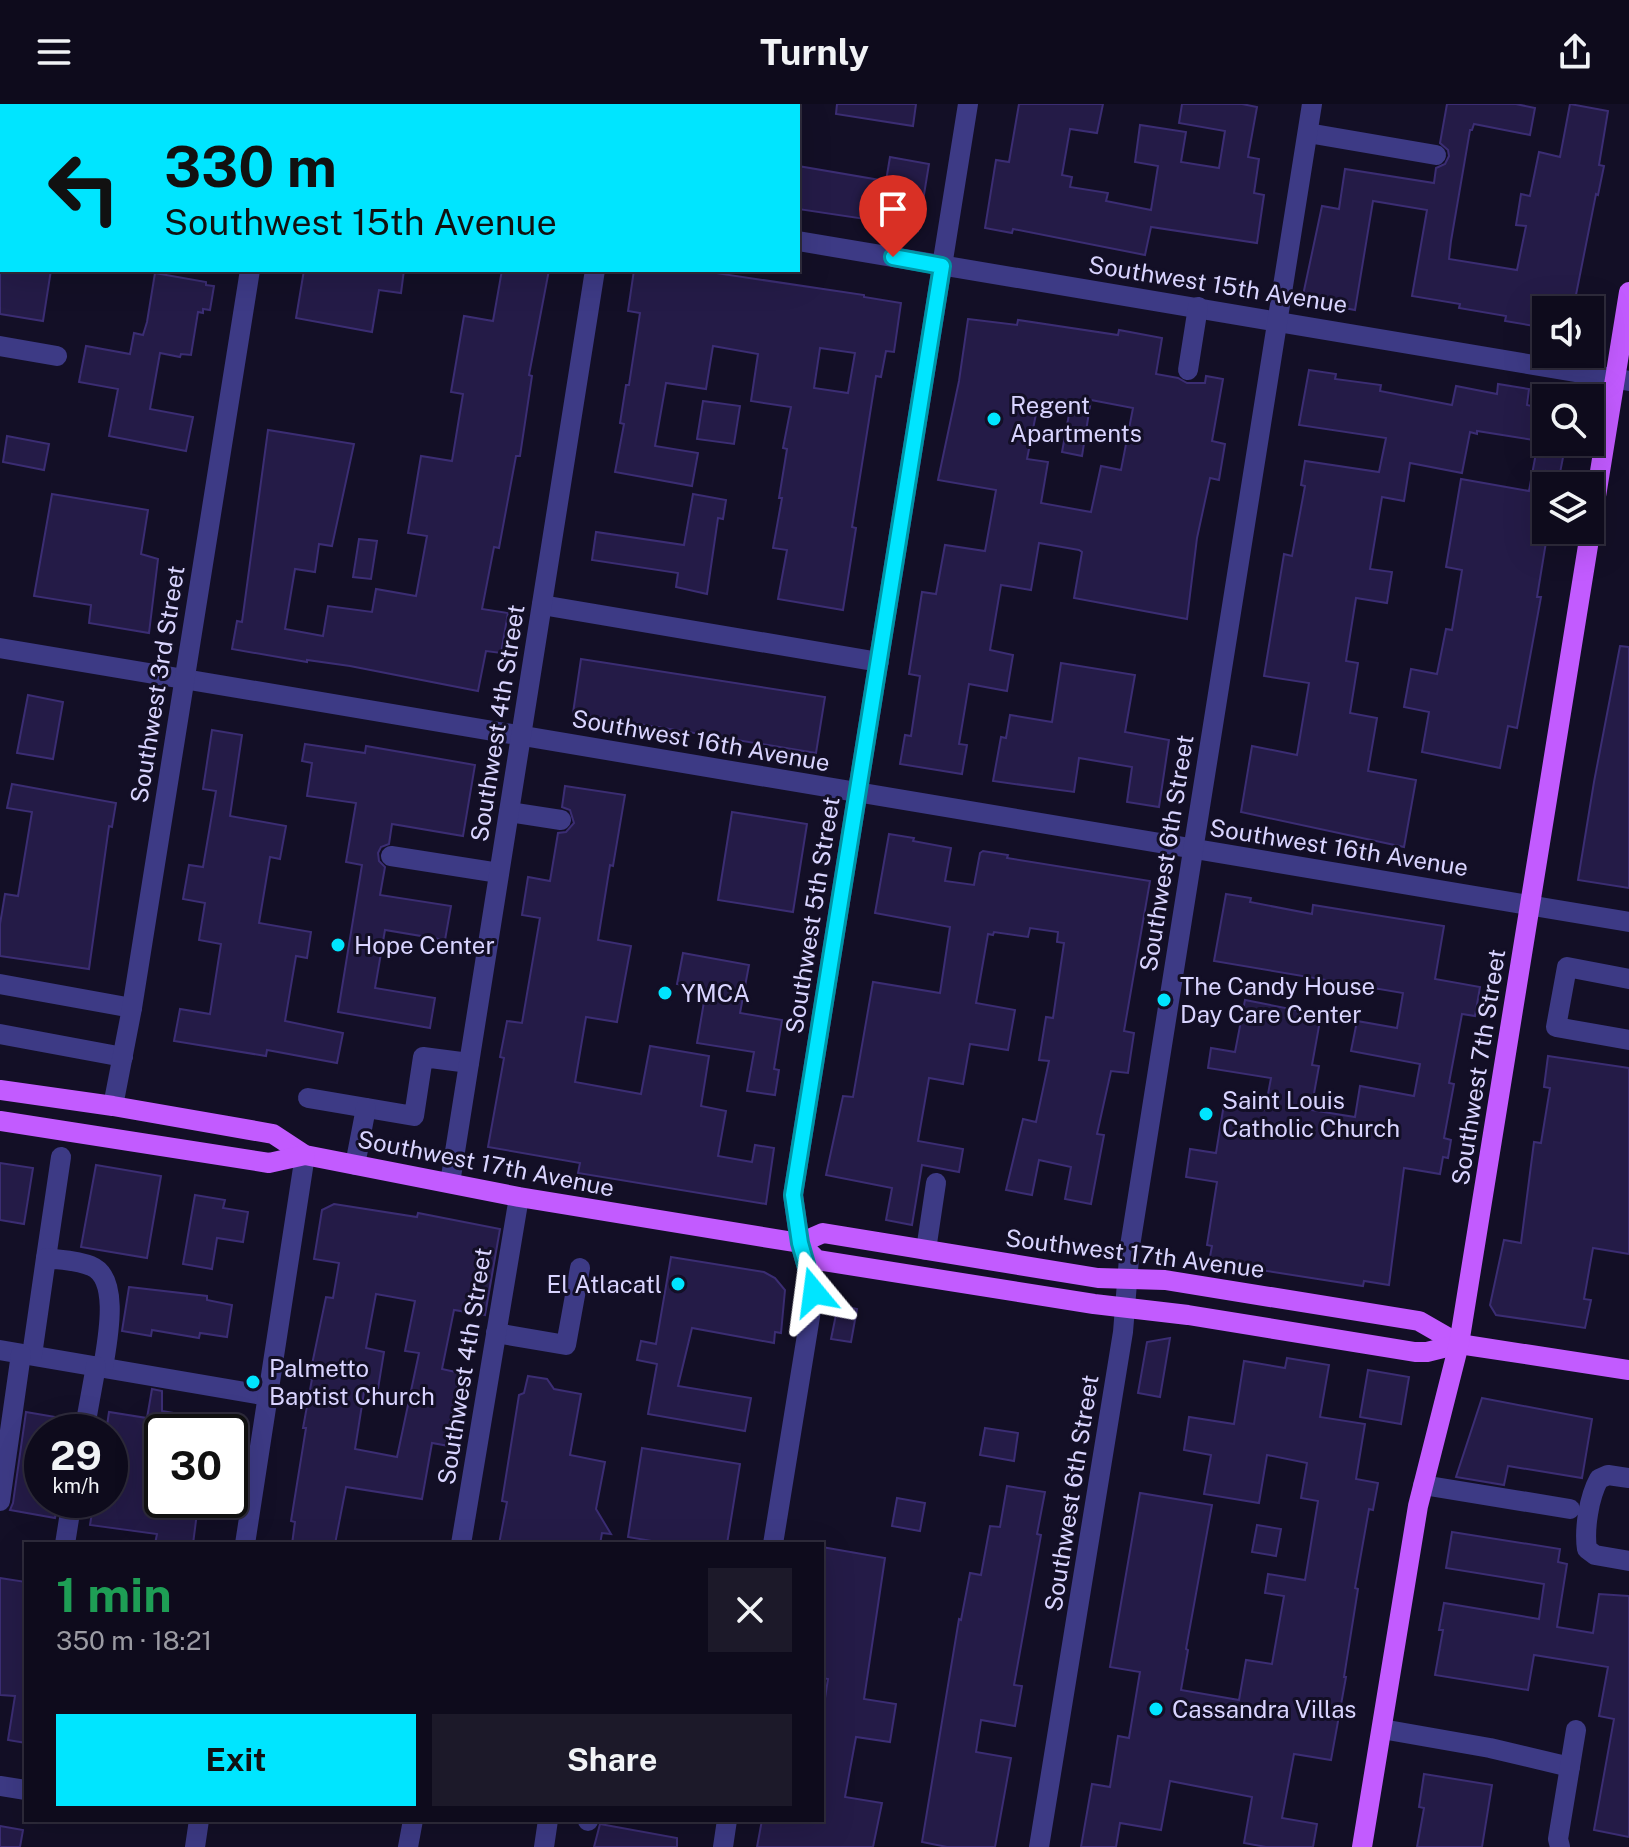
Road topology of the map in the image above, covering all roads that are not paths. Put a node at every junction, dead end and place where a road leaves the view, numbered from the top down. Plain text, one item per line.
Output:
1 (968, 104) edge
2 (1312, 104) edge
3 (1308, 133) junction
4 (1436, 155) dead end
5 (800, 241) edge
6 (942, 266) junction
7 (250, 272) edge
8 (595, 272) edge
9 (1629, 292) edge
10 (1198, 307) junction
11 (1278, 320) junction
12 (0, 346) edge
13 (57, 356) dead end
14 (1188, 370) dead end
15 (1622, 380) edge
16 (542, 605) junction
17 (0, 648) edge
18 (879, 662) junction
19 (185, 679) junction
20 (521, 736) junction
21 (858, 793) junction
22 (509, 812) junction
23 (561, 820) dead end
24 (1193, 849) junction
25 (391, 856) dead end
26 (499, 873) junction
27 (1531, 906) junction
28 (1629, 922) edge
29 (1629, 979) edge
30 (0, 984) edge
31 (132, 1008) junction
32 (0, 1034) edge
33 (1629, 1040) edge
34 (123, 1057) junction
35 (469, 1063) junction
36 (0, 1090) edge
37 (308, 1098) dead end
38 (113, 1106) junction
39 (366, 1108) junction
40 (0, 1121) edge
41 (75, 1132) junction
42 (305, 1155) junction
43 (61, 1157) dead end
44 (355, 1165) junction
45 (450, 1183) junction
46 (936, 1183) dead end
47 (519, 1197) junction
48 (800, 1243) junction
49 (926, 1250) junction
50 (46, 1258) junction
51 (580, 1268) dead end
52 (1128, 1278) junction
53 (1125, 1308) junction
54 (496, 1333) junction
55 (1459, 1344) junction
56 (17, 1353) edge
57 (99, 1367) junction
58 (1629, 1370) edge
59 (268, 1396) junction
60 (88, 1414) edge
61 (1629, 1478) edge
62 (1423, 1485) junction
63 (0, 1501) edge
64 (1570, 1509) dead end
65 (69, 1518) edge
66 (65, 1542) edge
67 (245, 1542) edge
68 (461, 1542) edge
69 (773, 1542) edge
70 (1629, 1561) edge
71 (1382, 1729) junction
72 (1576, 1730) dead end
73 (1570, 1767) junction
74 (0, 1786) edge
75 (24, 1790) edge
76 (199, 1822) edge
77 (413, 1822) edge
78 (548, 1822) edge
79 (727, 1822) edge
80 (195, 1847) edge
81 (408, 1847) edge
82 (544, 1847) edge
83 (723, 1847) edge
84 (1039, 1847) edge
85 (1362, 1847) edge
86 (1560, 1847) edge

1 - 6 street, Southwest 5th Street
2 - 3 street, Southwest 6th Street
3 - 4 street
3 - 11 street, Southwest 6th Street
5 - 6 street, Southwest 15th Avenue
6 - 10 street, Southwest 15th Avenue
6 - 18 street, Southwest 5th Street
7 - 19 street, Southwest 3rd Street
8 - 16 street, Southwest 4th Street
9 - 15 main road, Southwest 7th Street
10 - 11 street, Southwest 15th Avenue
10 - 14 street
11 - 15 street, Southwest 15th Avenue
11 - 24 street, Southwest 6th Street
12 - 13 street
15 - 27 main road, Southwest 7th Street
16 - 18 street
16 - 20 street, Southwest 4th Street
17 - 19 street, Southwest 16th Avenue
18 - 21 street, Southwest 5th Street
19 - 20 street, Southwest 16th Avenue
19 - 31 street, Southwest 3rd Street
20 - 21 street, Southwest 16th Avenue
20 - 22 street, Southwest 4th Street
21 - 24 street, Southwest 16th Avenue
21 - 48 street, Southwest 5th Street
22 - 23 street
22 - 26 street, Southwest 4th Street
24 - 27 street, Southwest 16th Avenue
24 - 52 street, Southwest 6th Street
25 - 26 street
26 - 35 street, Southwest 4th Street
27 - 28 street, Southwest 16th Avenue
27 - 55 main road, Southwest 7th Street
29 - 33 street
30 - 31 street
31 - 34 street, Southwest 3rd Street
32 - 34 street
34 - 38 street, Southwest 3rd Street
35 - 39 street
35 - 45 street, Southwest 4th Street
36 - 38 main road, Southwest 17th Avenue
37 - 39 street
38 - 41 main road
38 - 42 main road, Southwest 17th Avenue
39 - 44 street
40 - 41 main road, Southwest 17th Avenue
41 - 42 main road, Southwest 17th Avenue
42 - 44 main road, Southwest 17th Avenue
42 - 59 street
43 - 50 street
44 - 45 main road, Southwest 17th Avenue
45 - 47 main road, Southwest 17th Avenue
46 - 49 street
47 - 48 main road, Southwest 17th Avenue
47 - 54 street, Southwest 4th Street
48 - 49 main road, Southwest 17th Avenue
48 - 53 main road, Southwest 17th Avenue
48 - 69 street, Southwest 5th Street
49 - 52 main road, Southwest 17th Avenue
50 - 56 street
50 - 57 street
51 - 54 street
52 - 53 street, Southwest 6th Street
52 - 55 main road, Southwest 17th Avenue
53 - 55 main road, Southwest 17th Avenue
53 - 84 street, Southwest 6th Street
54 - 68 street, Southwest 4th Street
55 - 58 main road, Southwest 17th Avenue
55 - 62 main road, Southwest 7th Street
56 - 57 street
56 - 63 street
57 - 59 street
57 - 60 street
59 - 67 street
61 - 70 street
62 - 64 street
62 - 71 main road, Southwest 7th Street
65 - 66 street
71 - 73 street
71 - 85 main road, Southwest 7th Street
72 - 73 street
73 - 86 street
74 - 75 street
76 - 80 street
77 - 81 street
78 - 82 street
79 - 83 street

